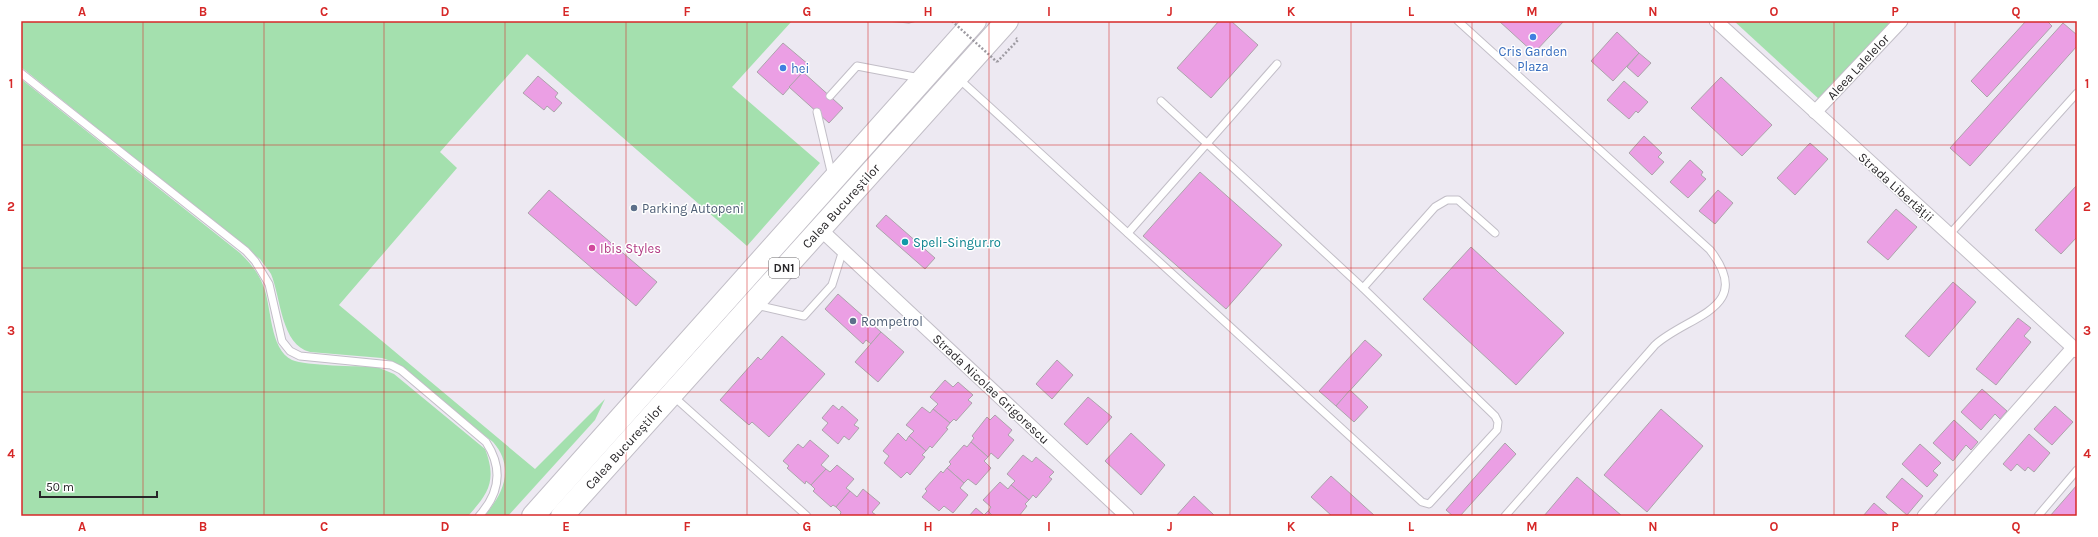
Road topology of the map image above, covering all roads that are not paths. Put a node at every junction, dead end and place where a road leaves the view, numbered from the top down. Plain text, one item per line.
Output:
1 (975, 21) edge
2 (1007, 21) edge
3 (1458, 21) edge
4 (1716, 21) edge
5 (1901, 21) edge
6 (1277, 64) dead end
7 (21, 73) edge
8 (957, 76) junction
9 (925, 78) junction
10 (2077, 93) edge
11 (830, 96) dead end
12 (1161, 101) dead end
13 (817, 112) dead end
14 (1815, 112) junction
15 (1206, 144) junction
16 (834, 181) junction
17 (820, 229) junction
18 (1128, 233) junction
19 (1495, 233) dead end
20 (1949, 235) junction
21 (843, 250) junction
22 (1363, 288) junction
23 (751, 304) junction
24 (2075, 349) edge
25 (671, 394) junction
26 (2077, 470) edge
27 (479, 516) edge
28 (533, 516) edge
29 (562, 516) edge
30 (807, 516) edge
31 (1127, 516) edge
32 (1505, 516) edge
33 (1924, 516) edge
34 (2038, 516) edge

1 - 9 highway, Calea Bucureștilor / DN1
2 - 8 highway, Calea Bucureștilor / DN1
3 - 32 lane
4 - 14 street, Strada Libertății
5 - 14 street, Aleea Lalelelor
6 - 15 lane
7 - 27 lane
8 - 17 highway, Calea Bucureștilor / DN1
8 - 18 lane
9 - 11 lane
9 - 16 highway, Calea Bucureștilor / DN1
10 - 20 lane
12 - 15 lane
13 - 16 lane
14 - 20 street, Strada Libertății
15 - 18 lane
15 - 22 lane
16 - 28 highway, Calea Bucureștilor / DN1
17 - 21 street, Strada Nicolae Grigorescu
17 - 23 highway, Calea Bucureștilor / DN1
18 - 22 lane
19 - 22 lane
20 - 24 street, Strada Libertății
21 - 23 lane
21 - 31 street, Strada Nicolae Grigorescu
23 - 25 highway, Calea Bucureștilor / DN1
24 - 33 street
25 - 29 highway, Calea Bucureștilor / DN1
25 - 30 lane
26 - 34 lane

